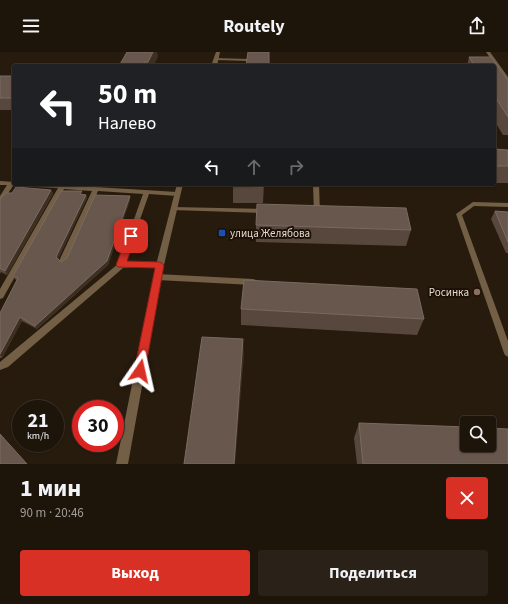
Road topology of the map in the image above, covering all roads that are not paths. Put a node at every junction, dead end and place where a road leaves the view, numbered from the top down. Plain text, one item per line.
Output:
1 (218, 52) edge
2 (488, 52) edge
3 (216, 59) junction
4 (215, 64) edge
5 (270, 64) edge
6 (508, 80) edge
7 (0, 183) edge
8 (12, 184) edge
9 (12, 186) edge
10 (46, 186) edge
11 (179, 186) edge
12 (316, 186) edge
13 (62, 187) junction
14 (96, 189) junction
15 (147, 192) junction
16 (177, 194) junction
17 (0, 201) edge
18 (508, 205) edge
19 (174, 209) junction
20 (272, 211) edge
21 (310, 212) edge
22 (317, 213) junction
23 (325, 213) edge
24 (63, 261) edge
25 (121, 265) junction
26 (160, 265) junction
27 (158, 277) junction
28 (261, 282) edge
29 (0, 296) edge
30 (508, 353) edge
31 (0, 366) edge
32 (122, 464) edge

1 - 3 street
2 - 6 lane
3 - 4 street
3 - 5 lane
7 - 8 lane
9 - 17 lane
10 - 13 lane
11 - 16 street
12 - 22 lane
13 - 14 lane
13 - 29 lane
14 - 15 lane
14 - 24 lane
15 - 16 lane
15 - 25 lane
16 - 19 street
18 - 30 lane
19 - 20 lane
19 - 26 street
21 - 22 lane
22 - 23 lane
25 - 26 lane
25 - 31 lane
26 - 27 street
27 - 28 lane
27 - 32 street

